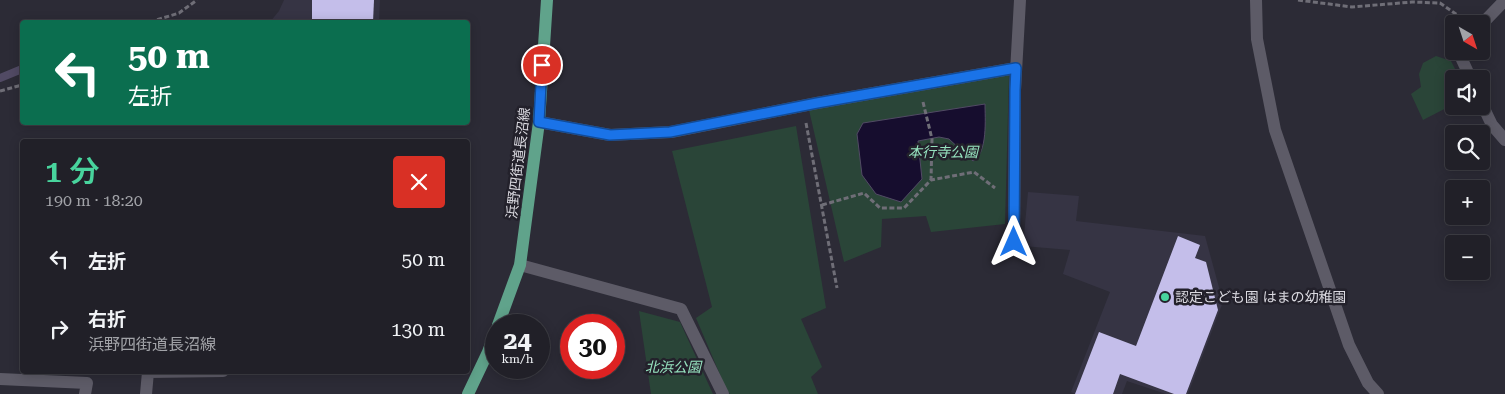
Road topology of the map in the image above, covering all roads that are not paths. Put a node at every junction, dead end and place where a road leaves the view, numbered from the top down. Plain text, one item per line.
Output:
1 (547, 0) edge
2 (1020, 0) edge
3 (1256, 0) edge
4 (1505, 0) edge
5 (1490, 16) edge
6 (1016, 68) junction
7 (1487, 115) edge
8 (539, 122) junction
9 (1505, 140) edge
10 (1014, 242) dead end
11 (520, 265) junction
12 (502, 314) edge
13 (485, 358) edge
14 (148, 374) edge
15 (0, 379) edge
16 (85, 394) edge
17 (146, 394) edge
18 (468, 394) edge
19 (723, 394) edge
20 (1378, 394) edge

1 - 8 main road, 浜野四街道長沼線
2 - 6 street
3 - 20 street
4 - 5 street
6 - 8 street
6 - 10 street
7 - 9 street
8 - 11 main road, 浜野四街道長沼線
11 - 12 main road, 浜野四街道長沼線
11 - 19 street
13 - 18 main road
14 - 17 street
15 - 16 street

